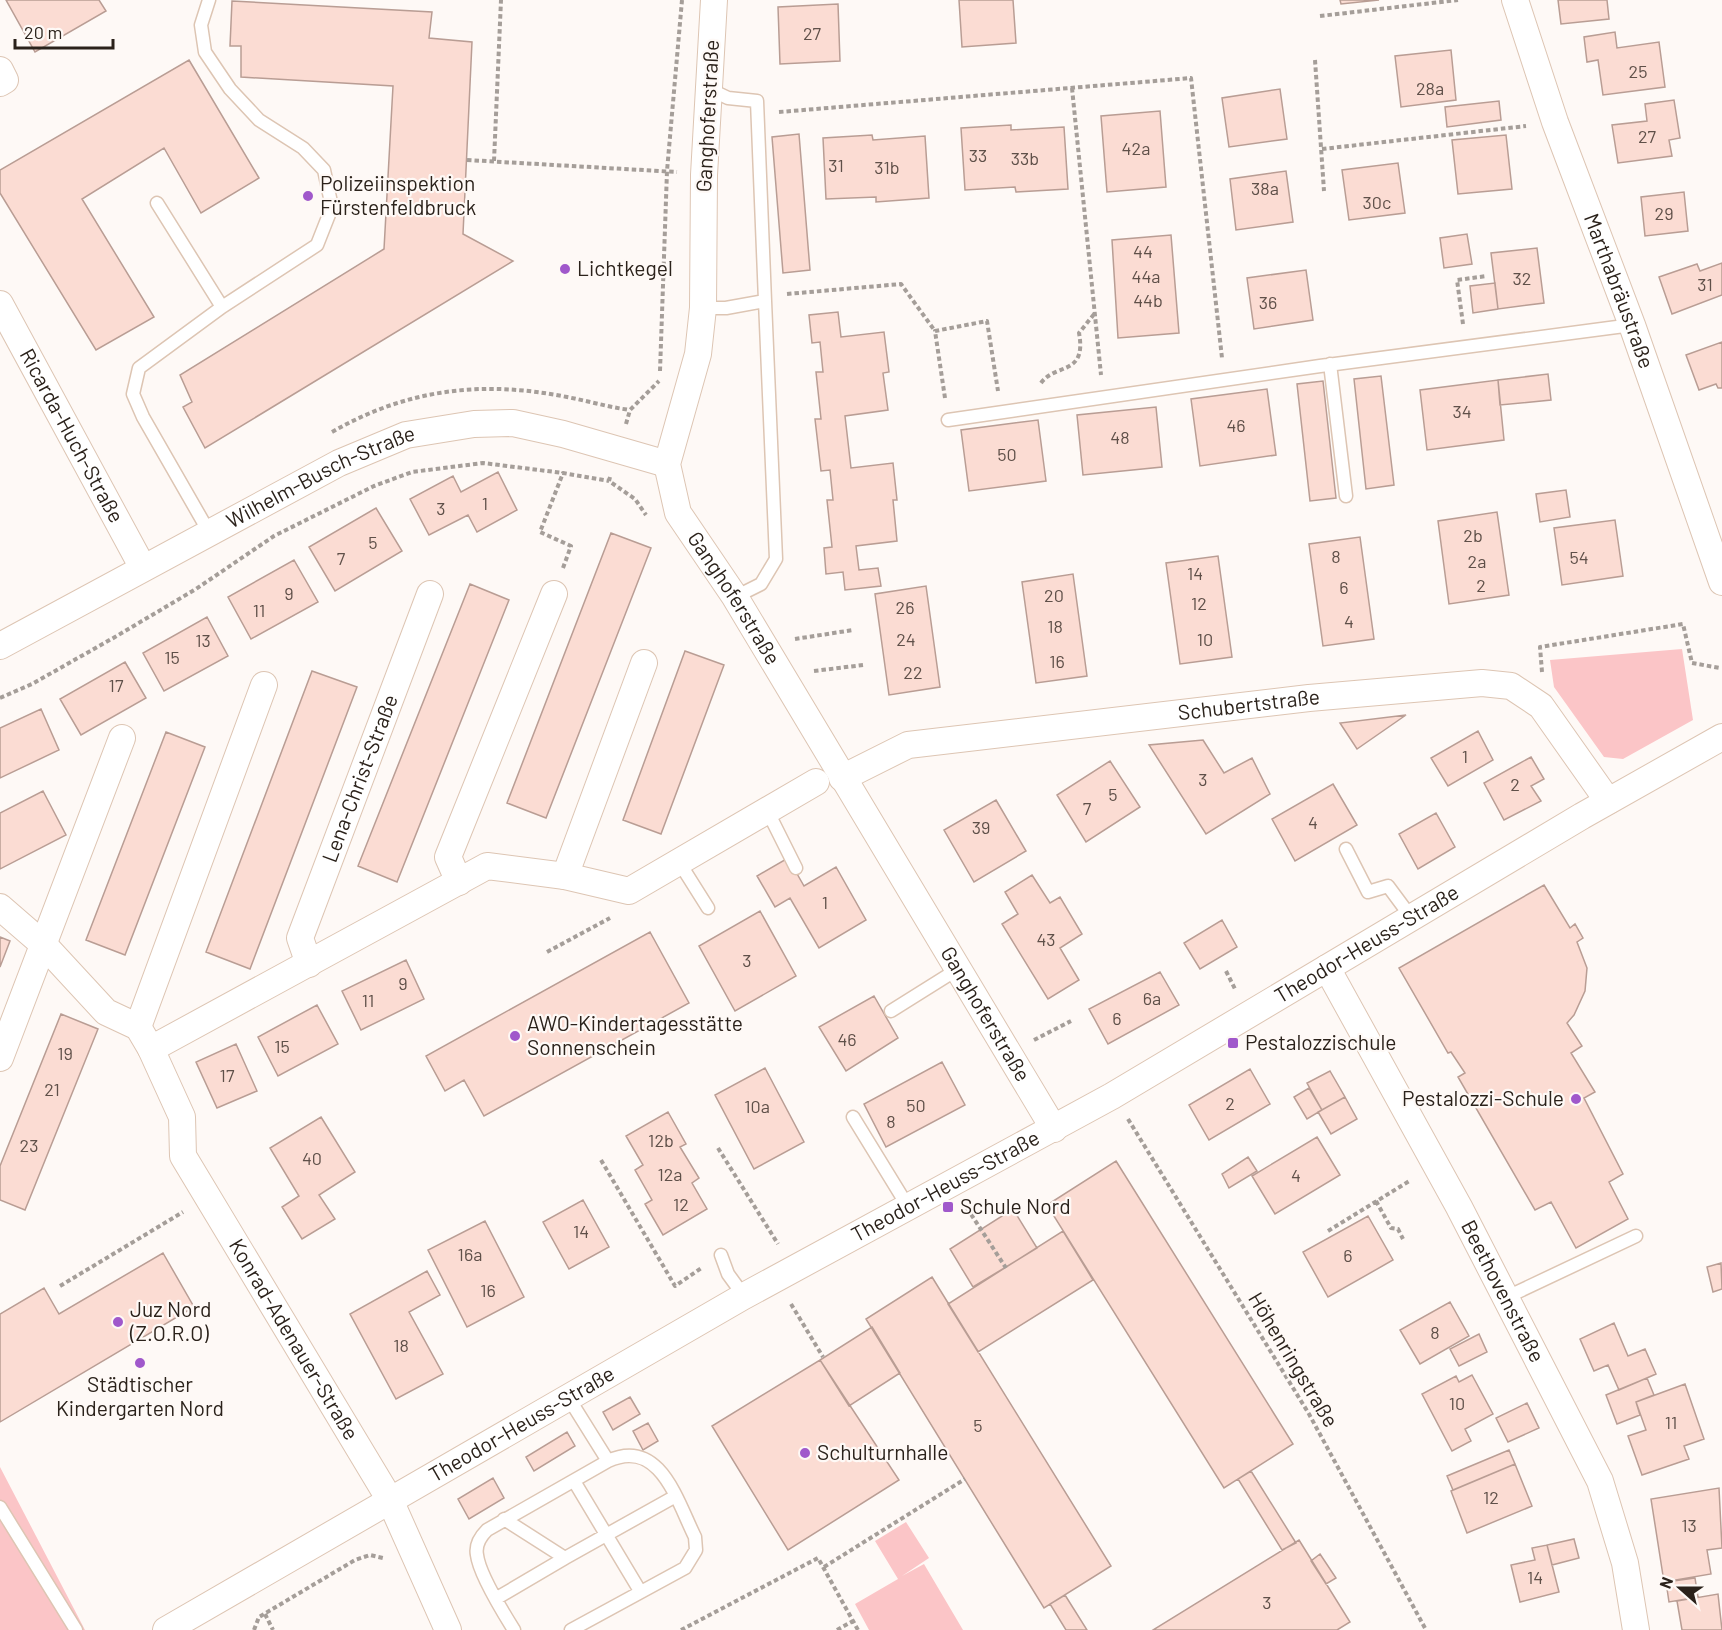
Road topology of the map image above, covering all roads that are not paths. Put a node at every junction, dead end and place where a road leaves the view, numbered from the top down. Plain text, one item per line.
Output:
1 (209, 0) edge
2 (714, 0) edge
3 (1515, 0) edge
4 (0, 70) edge
5 (0, 83) edge
6 (709, 89) junction
7 (157, 203) dead end
8 (765, 301) junction
9 (0, 304) edge
10 (222, 307) junction
11 (703, 308) junction
12 (1632, 325) junction
13 (1330, 364) junction
14 (948, 420) road end
15 (667, 464) junction
16 (1346, 496) dead end
17 (210, 532) junction
18 (143, 568) junction
19 (1722, 582) edge
20 (429, 594) dead end
21 (554, 594) road end
22 (735, 597) junction
23 (0, 646) edge
24 (644, 663) dead end
25 (264, 685) dead end
26 (1722, 737) edge
27 (122, 738) dead end
28 (842, 778) junction
29 (816, 782) dead end
30 (1608, 801) junction
31 (767, 810) junction
32 (1346, 849) dead end
33 (679, 862) junction
34 (796, 868) dead end
35 (565, 876) junction
36 (459, 882) junction
37 (0, 907) edge
38 (708, 908) dead end
39 (1411, 917) junction
40 (45, 946) junction
41 (309, 964) junction
42 (1327, 968) junction
43 (958, 969) junction
44 (891, 1011) dead end
45 (138, 1027) junction
46 (151, 1049) junction
47 (0, 1058) edge
48 (853, 1117) dead end
49 (1054, 1129) junction
50 (907, 1205) junction
51 (1636, 1236) dead end
52 (721, 1255) road end
53 (744, 1296) junction
54 (1507, 1297) junction
55 (568, 1397) junction
56 (608, 1461) junction
57 (574, 1481) junction
58 (674, 1497) junction
59 (390, 1500) junction
60 (0, 1507) edge
61 (504, 1520) junction
62 (608, 1535) junction
63 (566, 1558) junction
64 (640, 1591) junction
65 (497, 1598) junction
66 (76, 1630) edge
67 (166, 1630) edge
68 (448, 1630) edge
69 (514, 1630) edge
70 (571, 1630) edge
71 (1635, 1630) edge

1 - 10 lane
2 - 6 street, Ganghoferstraße
3 - 12 street, Marthabräustraße
4 - 5 street
6 - 8 lane
6 - 11 street, Ganghoferstraße
7 - 10 lane
8 - 11 lane
8 - 22 lane
9 - 18 street, Ricarda-Huch-Straße
10 - 17 lane
11 - 15 street, Ganghoferstraße
12 - 13 lane
12 - 19 street, Marthabräustraße
13 - 14 lane
13 - 16 lane
15 - 17 street, Wilhelm-Busch-Straße
15 - 22 street, Ganghoferstraße
17 - 18 street, Wilhelm-Busch-Straße
18 - 23 street, Wilhelm-Busch-Straße
20 - 41 street, Lena-Christ-Straße
21 - 36 street
22 - 28 street, Ganghoferstraße
24 - 35 street
25 - 45 street
26 - 30 street, Theodor-Heuss-Straße
27 - 40 street
28 - 30 street, Schubertstraße
28 - 43 street, Ganghoferstraße
29 - 31 street
30 - 39 street, Theodor-Heuss-Straße
31 - 33 street
31 - 34 lane
32 - 39 lane
33 - 35 street
33 - 38 lane
35 - 36 street
36 - 41 street
37 - 40 street
39 - 42 street, Theodor-Heuss-Straße
40 - 45 street
40 - 47 street
41 - 46 street
42 - 49 street, Theodor-Heuss-Straße
42 - 54 street, Beethovenstraße
43 - 44 lane
43 - 49 street, Ganghoferstraße
45 - 46 street
46 - 59 street, Konrad-Adenauer-Straße
48 - 50 lane
49 - 50 street, Theodor-Heuss-Straße
50 - 53 street, Theodor-Heuss-Straße
51 - 54 lane
52 - 53 lane
53 - 55 street, Theodor-Heuss-Straße
54 - 71 street, Beethovenstraße
55 - 56 lane
55 - 59 street, Theodor-Heuss-Straße
56 - 57 lane
56 - 58 lane
57 - 61 lane
57 - 62 lane
58 - 62 lane
58 - 64 lane
59 - 67 street, Theodor-Heuss-Straße
59 - 68 street, Konrad-Adenauer-Straße
60 - 66 lane
61 - 63 lane
61 - 65 lane
62 - 63 lane
62 - 64 lane
63 - 65 lane
64 - 70 lane
65 - 69 lane

